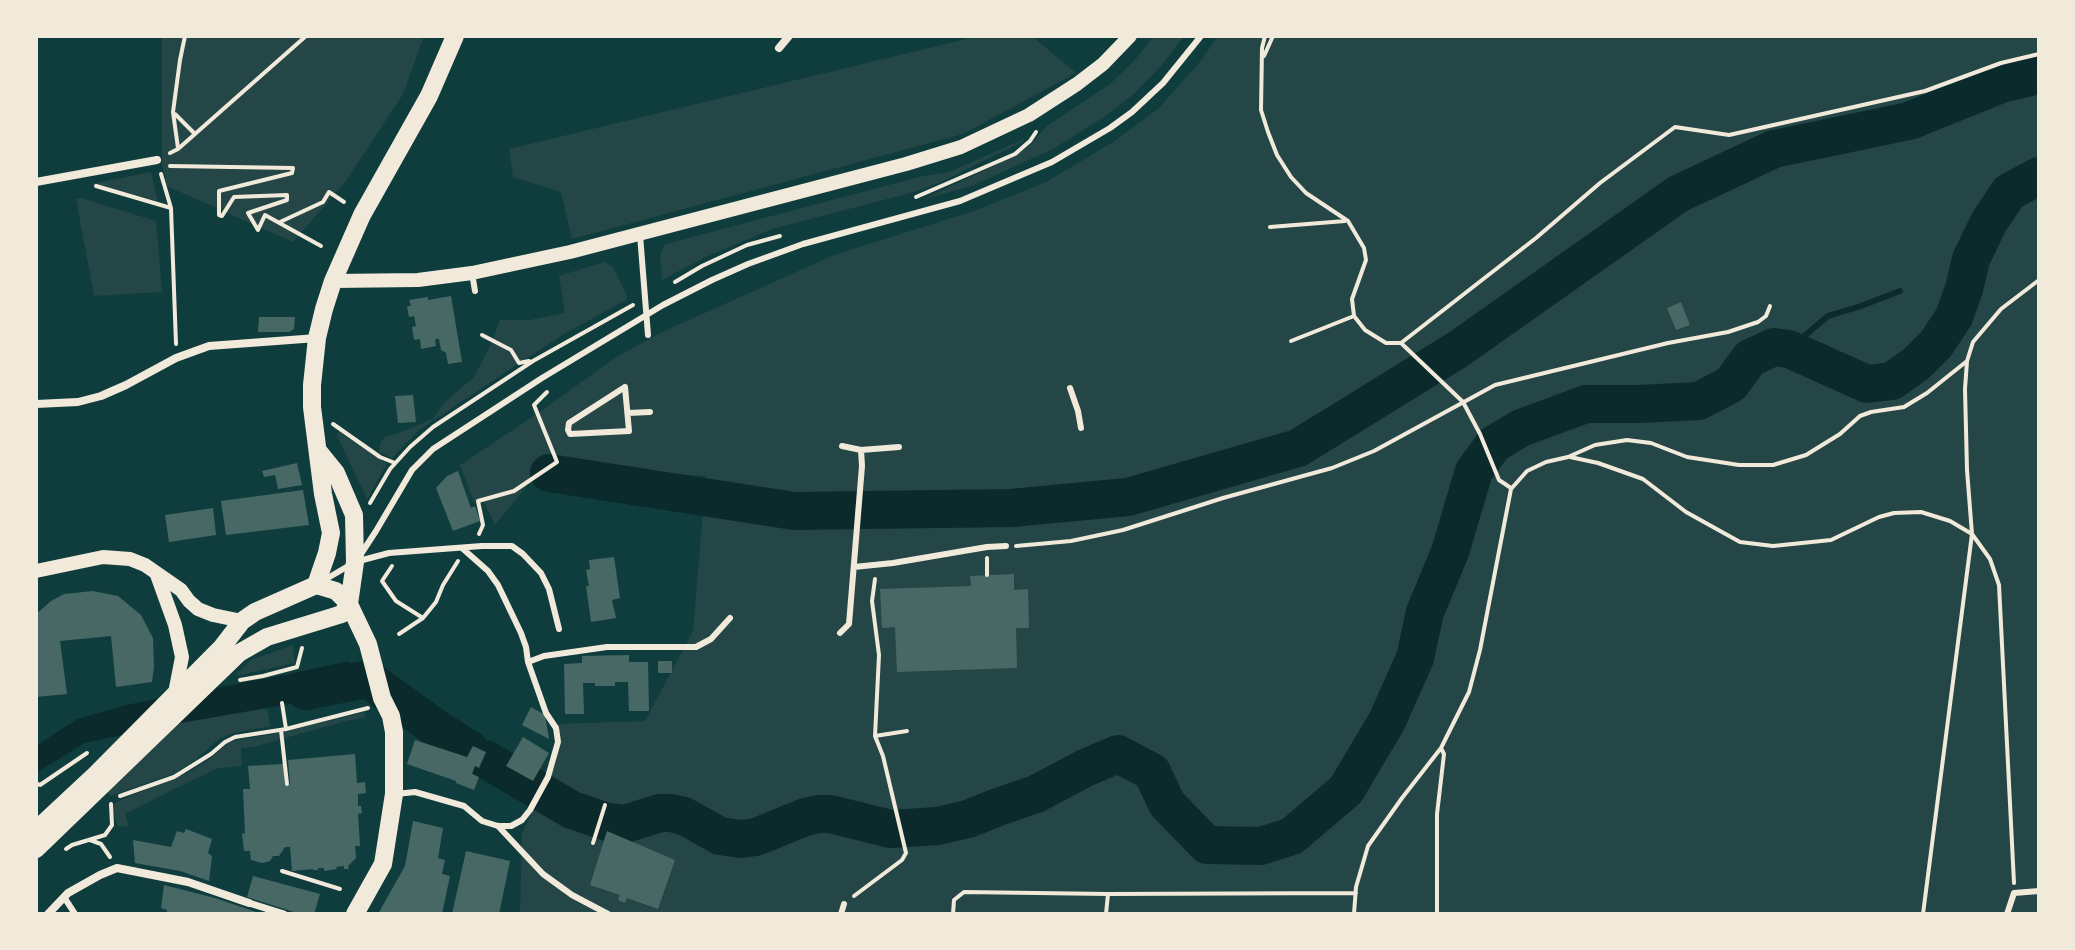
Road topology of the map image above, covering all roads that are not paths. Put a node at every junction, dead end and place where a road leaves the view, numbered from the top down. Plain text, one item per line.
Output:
1 (455, 36) edge
2 (789, 36) edge
3 (1130, 36) edge
4 (1201, 36) edge
5 (779, 48) dead end
6 (158, 165) road end
7 (36, 182) edge
8 (640, 235) junction
9 (472, 273) junction
10 (333, 281) junction
11 (475, 291) dead end
12 (646, 315) junction
13 (648, 335) dead end
14 (317, 338) junction
15 (1070, 388) dead end
16 (36, 404) edge
17 (650, 412) dead end
18 (628, 413) junction
19 (1081, 428) dead end
20 (842, 446) dead end
21 (899, 447) dead end
22 (861, 450) junction
23 (319, 452) junction
24 (1006, 546) road end
25 (462, 548) junction
26 (355, 562) junction
27 (854, 567) junction
28 (36, 571) edge
29 (157, 575) junction
30 (316, 585) junction
31 (349, 604) junction
32 (730, 618) dead end
33 (242, 621) junction
34 (559, 629) dead end
35 (840, 633) dead end
36 (230, 650) junction
37 (528, 662) junction
38 (175, 693) junction
39 (99, 779) junction
40 (394, 794) junction
41 (498, 826) junction
42 (36, 830) edge
43 (36, 849) edge
44 (2039, 891) edge
45 (64, 897) junction
46 (249, 903) joint
47 (844, 904) road end
48 (605, 913) edge
49 (48, 914) edge
50 (75, 914) edge
51 (284, 914) edge
52 (355, 914) edge
53 (841, 914) edge
54 (2007, 914) edge

1 - 10 main road
2 - 5 street
3 - 8 street
4 - 12 lane
6 - 7 street
8 - 9 street
8 - 12 lane
9 - 10 street
9 - 11 lane
10 - 14 main road
12 - 13 lane
12 - 26 lane
14 - 16 street
14 - 23 main road
15 - 19 lane
17 - 18 lane
18 - 18 lane
20 - 22 lane
21 - 22 lane
22 - 27 lane
23 - 26 main road
23 - 30 main road
24 - 27 lane
25 - 26 lane
25 - 34 lane
25 - 37 lane
26 - 30 lane
26 - 31 main road
27 - 35 lane
28 - 29 street
29 - 33 street
29 - 38 street
30 - 31 main road
30 - 33 main road
31 - 36 main road
31 - 40 main road
32 - 37 lane
33 - 36 main road
36 - 38 main road
36 - 39 main road
37 - 41 lane
38 - 39 main road
39 - 42 main road
39 - 43 main road
40 - 41 lane
40 - 52 main road
41 - 48 lane
44 - 54 lane
45 - 46 street
45 - 49 street
45 - 50 lane
46 - 51 street
47 - 53 lane

